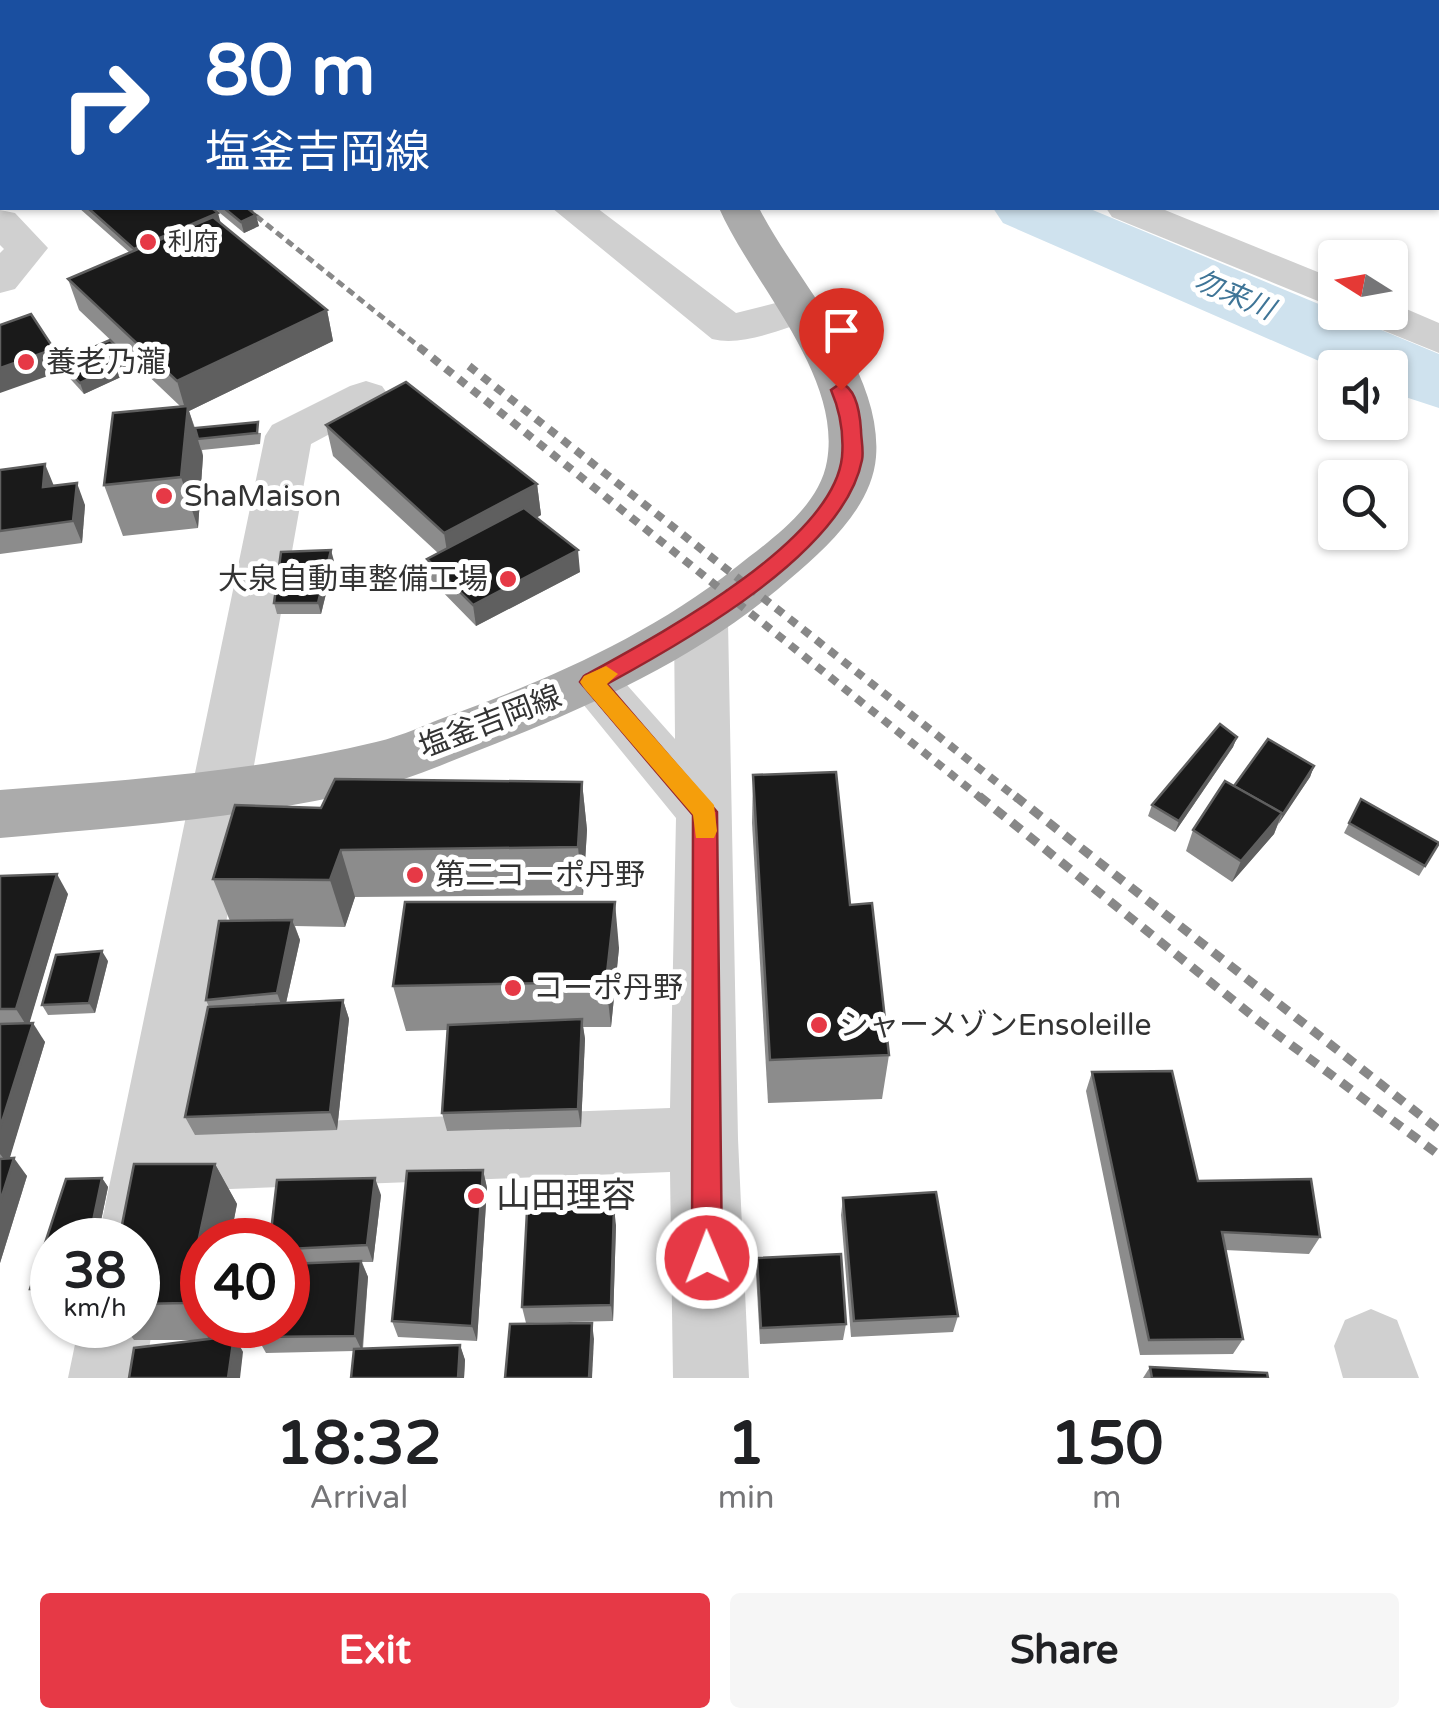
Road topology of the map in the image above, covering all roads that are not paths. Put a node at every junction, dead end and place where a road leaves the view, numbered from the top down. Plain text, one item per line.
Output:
1 (575, 210) edge
2 (740, 210) edge
3 (1131, 210) edge
4 (0, 222) edge
5 (0, 280) edge
6 (1318, 288) edge
7 (799, 310) junction
8 (1408, 326) edge
9 (1439, 339) edge
10 (366, 396) dead end
11 (701, 622) junction
12 (592, 682) junction
13 (219, 795) junction
14 (705, 812) junction
15 (0, 814) edge
16 (704, 1138) junction
17 (150, 1160) junction
18 (138, 1218) edge
19 (112, 1348) edge
20 (106, 1378) edge
21 (710, 1378) edge

1 - 7 street
2 - 7 main road, 塩釜吉岡線
3 - 6 street
4 - 5 street
7 - 11 main road, 塩釜吉岡線
8 - 9 street
10 - 13 street
11 - 12 main road, 塩釜吉岡線
11 - 14 street
12 - 13 main road, 塩釜吉岡線
12 - 14 street
13 - 15 main road, 塩釜吉岡線
13 - 17 street
14 - 16 street
16 - 17 street
16 - 21 street
17 - 18 street
19 - 20 street

